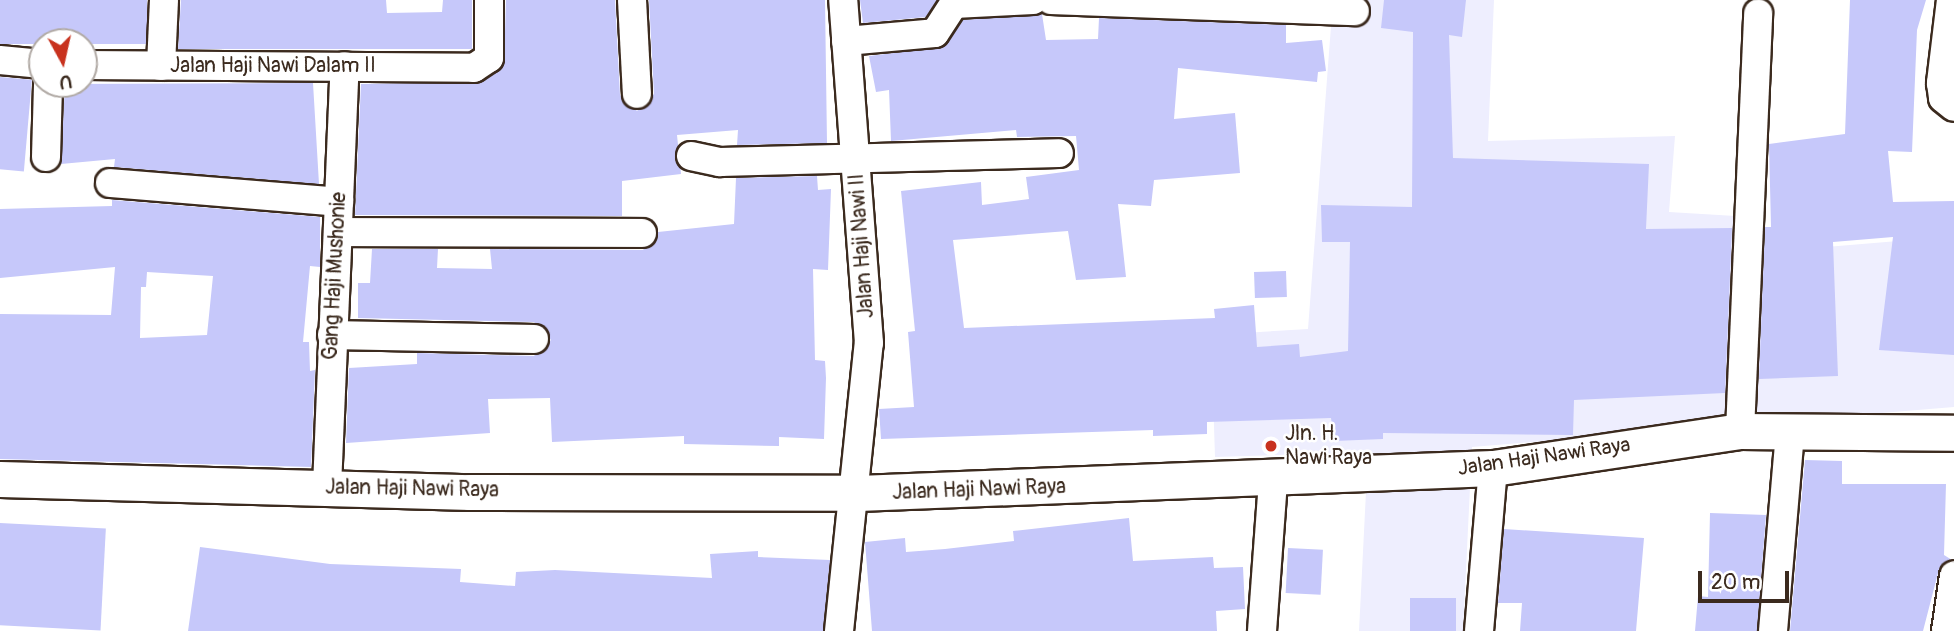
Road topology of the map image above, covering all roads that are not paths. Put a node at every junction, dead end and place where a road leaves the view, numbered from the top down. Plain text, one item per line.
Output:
1 (164, 0) edge
2 (489, 0) edge
3 (632, 0) edge
4 (843, 0) edge
5 (1033, 0) edge
6 (1051, 0) edge
7 (1951, 0) edge
8 (1355, 11) dead end
9 (1758, 13) dead end
10 (846, 41) junction
11 (0, 60) edge
12 (28, 63) edge
13 (98, 65) edge
14 (345, 65) junction
15 (161, 66) junction
16 (637, 94) dead end
17 (48, 98) edge
18 (1954, 107) edge
19 (1059, 153) dead end
20 (855, 155) junction
21 (691, 156) dead end
22 (46, 157) dead end
23 (110, 183) dead end
24 (339, 202) junction
25 (338, 232) junction
26 (642, 233) dead end
27 (332, 335) junction
28 (534, 339) dead end
29 (1740, 432) junction
30 (1954, 433) edge
31 (1790, 434) junction
32 (1493, 468) junction
33 (0, 478) edge
34 (1273, 481) junction
35 (327, 487) junction
36 (858, 493) junction
37 (1954, 576) edge
38 (839, 631) edge
39 (1262, 631) edge
40 (1479, 631) edge
41 (1773, 631) edge
42 (1946, 631) edge

1 - 15 street
2 - 14 street, Jalan Haji Nawi Dalam II
3 - 16 street
4 - 10 street, Jalan Haji Nawi II
5 - 10 street
6 - 8 street
7 - 18 street
9 - 29 street
10 - 20 street, Jalan Haji Nawi II
11 - 12 street
13 - 15 street, Jalan Haji Nawi Dalam II
14 - 15 street, Jalan Haji Nawi Dalam II
14 - 24 street, Gang Haji Mushonie
17 - 22 street
19 - 20 street
20 - 21 street
20 - 36 street, Jalan Haji Nawi II
23 - 24 street
24 - 25 street, Gang Haji Mushonie
25 - 26 street
25 - 27 street, Gang Haji Mushonie
27 - 28 street
27 - 35 street, Gang Haji Mushonie
29 - 31 street, Jalan Haji Nawi Raya
29 - 32 street, Jalan Haji Nawi Raya
30 - 31 street, Jalan Haji Nawi Raya
31 - 41 street
32 - 34 street, Jalan Haji Nawi Raya
32 - 40 street
33 - 35 street, Jalan Haji Nawi Raya
34 - 36 street, Jalan Haji Nawi Raya
34 - 39 street
35 - 36 street, Jalan Haji Nawi Raya
36 - 38 street, Jalan Haji Nawi II
37 - 42 street

